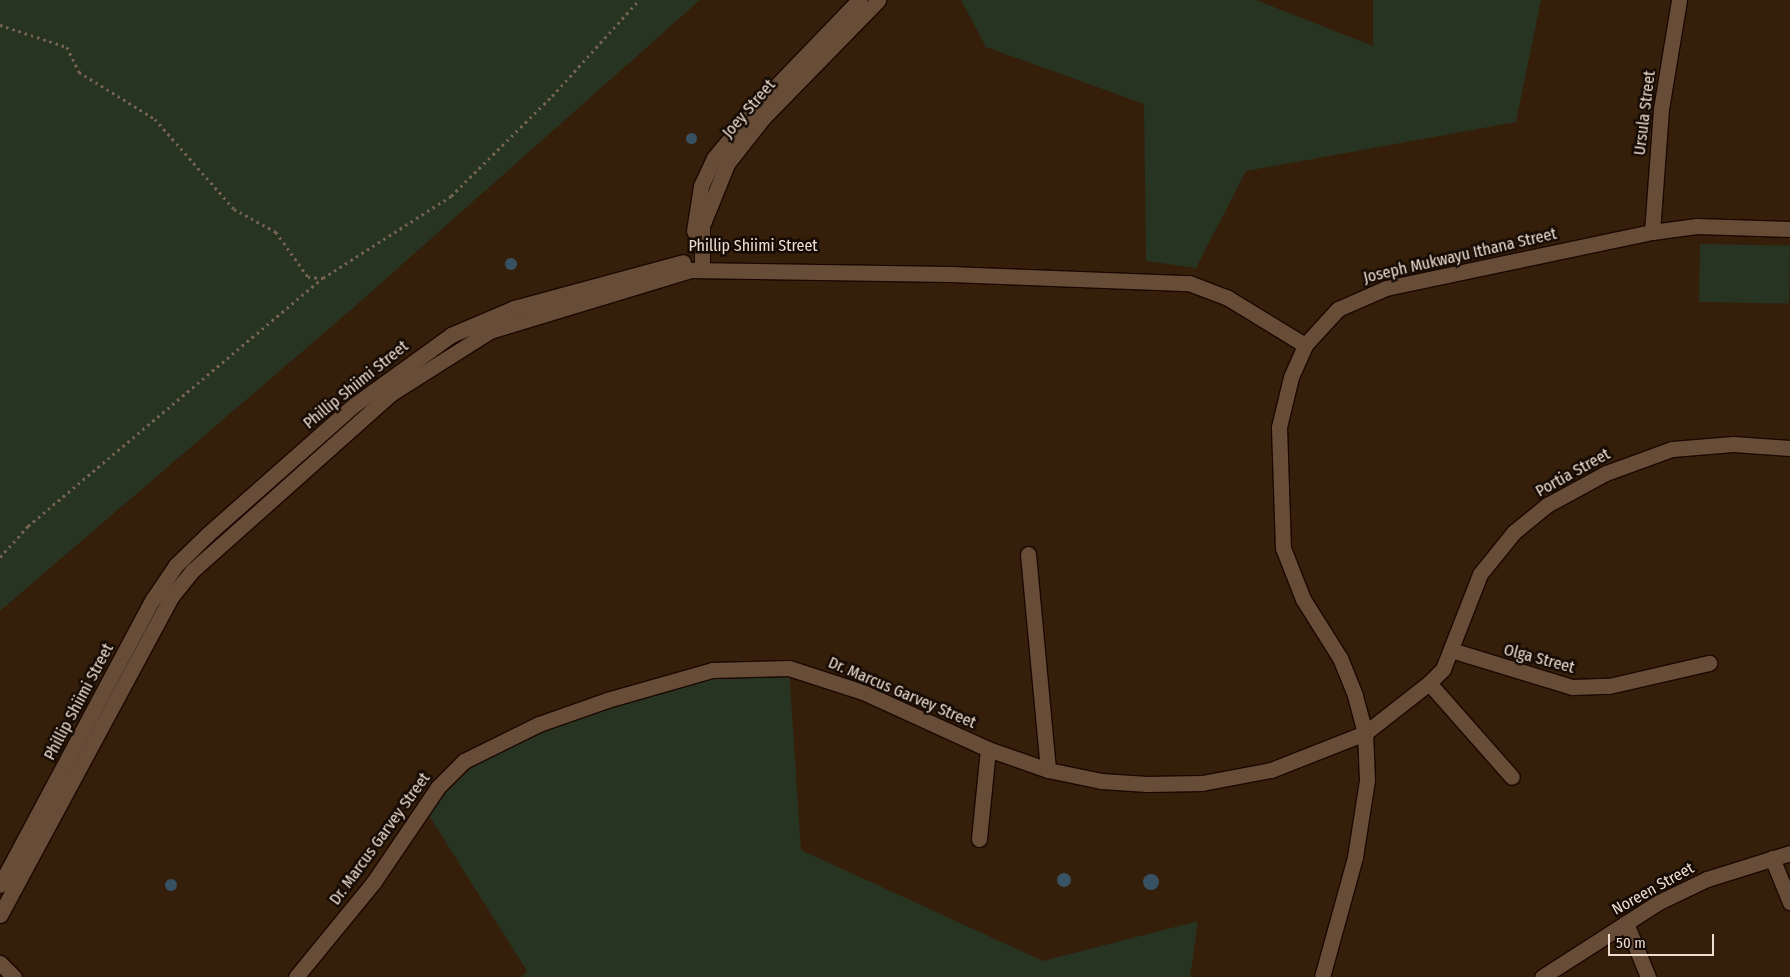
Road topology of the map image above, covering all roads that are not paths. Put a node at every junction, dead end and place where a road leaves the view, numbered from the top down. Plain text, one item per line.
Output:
1 (859, 0) edge
2 (878, 0) edge
3 (1679, 0) edge
4 (1790, 230) edge
5 (1652, 232) junction
6 (696, 265) junction
7 (1305, 346) junction
8 (1790, 448) edge
9 (1028, 554) dead end
10 (1451, 650) junction
11 (1708, 663) dead end
12 (1429, 683) junction
13 (1364, 734) junction
14 (988, 749) junction
15 (1048, 770) junction
16 (1512, 777) dead end
17 (979, 838) dead end
18 (1790, 853) edge
19 (1772, 858) junction
20 (0, 885) edge
21 (1790, 902) edge
22 (0, 915) edge
23 (1626, 923) junction
24 (0, 963) edge
25 (14, 977) edge
26 (296, 977) edge
27 (1322, 977) edge
28 (1542, 977) edge
29 (1648, 977) edge

1 - 6 street, Joey Street
2 - 6 street, Joey Street
3 - 5 street, Ursula Street
4 - 5 street, Joseph Mukwayu Ithana Street
5 - 7 street, Joseph Mukwayu Ithana Street
6 - 7 street, Phillip Shiimi Street
6 - 20 street, Phillip Shiimi Street
6 - 22 street, Phillip Shiimi Street
7 - 13 street, Joseph Mukwayu Ithana Street
8 - 10 street, Portia Street
9 - 15 street
10 - 11 street, Olga Street
10 - 12 street, Portia Street
12 - 13 street, Portia Street
12 - 16 street
13 - 15 street, Dr. Marcus Garvey Street
13 - 27 street, Joseph Mukwayu Ithana Street
14 - 15 street, Dr. Marcus Garvey Street
14 - 17 street
14 - 26 street, Dr. Marcus Garvey Street
18 - 19 street, Noreen Street
19 - 21 street
19 - 23 street, Noreen Street
23 - 28 street, Noreen Street
23 - 29 street
24 - 25 street

